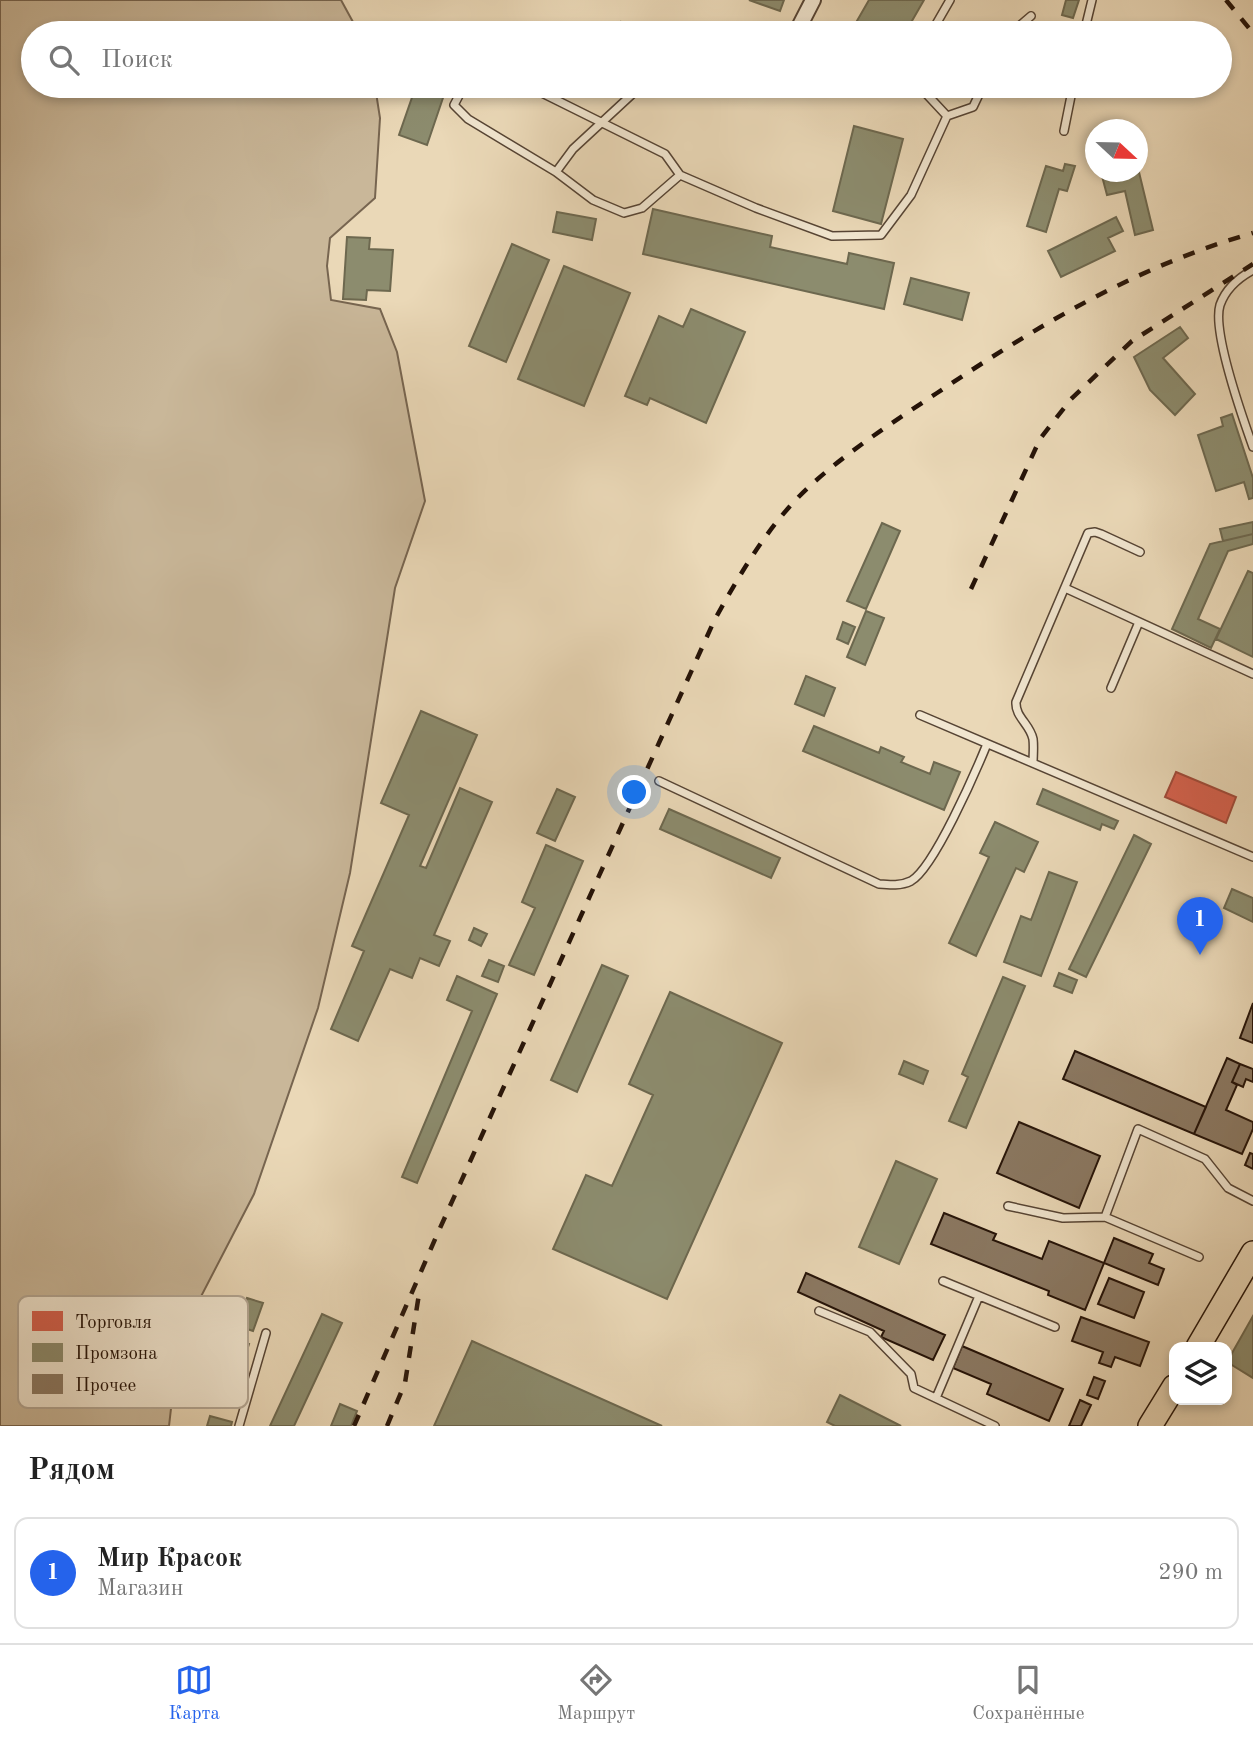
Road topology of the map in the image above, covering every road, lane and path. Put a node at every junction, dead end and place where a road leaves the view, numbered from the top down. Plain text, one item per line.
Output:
1 (813, 0) edge
2 (950, 0) edge
3 (1092, 0) edge
4 (1031, 16) dead end
5 (802, 21) edge
6 (938, 21) edge
7 (1025, 21) edge
8 (1087, 21) edge
9 (458, 98) edge
10 (552, 98) edge
11 (629, 98) edge
12 (930, 98) edge
13 (977, 98) edge
14 (1071, 98) edge
15 (947, 116) junction
16 (603, 123) junction
17 (1064, 131) dead end
18 (556, 172) junction
19 (680, 175) junction
20 (1253, 270) edge
21 (1253, 447) edge
22 (1140, 552) dead end
23 (1065, 588) junction
24 (1139, 622) junction
25 (1253, 674) edge
26 (1111, 688) dead end
27 (919, 715) dead end
28 (987, 744) junction
29 (1033, 763) junction
30 (659, 781) dead end
31 (1253, 857) edge
32 (1253, 1201) edge
33 (1007, 1206) dead end
34 (1105, 1217) junction
35 (1253, 1253) edge
36 (1199, 1257) dead end
37 (943, 1281) dead end
38 (979, 1296) junction
39 (819, 1311) dead end
40 (1055, 1327) dead end
41 (266, 1334) dead end
42 (1201, 1342) edge
43 (248, 1395) edge
44 (1169, 1397) edge
45 (936, 1398) junction
46 (244, 1408) edge
47 (1156, 1424) edge
48 (239, 1426) edge
49 (995, 1426) edge

1 - 5 street
2 - 6 lane
3 - 8 lane
4 - 7 lane
9 - 18 lane
10 - 16 lane
11 - 16 lane
12 - 15 lane
13 - 15 lane
14 - 17 lane
15 - 19 lane
16 - 18 lane
16 - 19 lane
18 - 19 lane
20 - 21 lane
22 - 23 lane
23 - 24 lane
23 - 29 lane
24 - 25 lane
24 - 26 lane
27 - 28 lane
28 - 29 lane
28 - 30 lane
29 - 31 lane
32 - 34 lane
33 - 34 lane
34 - 36 lane
35 - 42 main road
37 - 38 lane
38 - 40 lane
38 - 45 lane
39 - 45 lane
41 - 43 lane
44 - 47 main road
45 - 49 lane
46 - 48 lane

